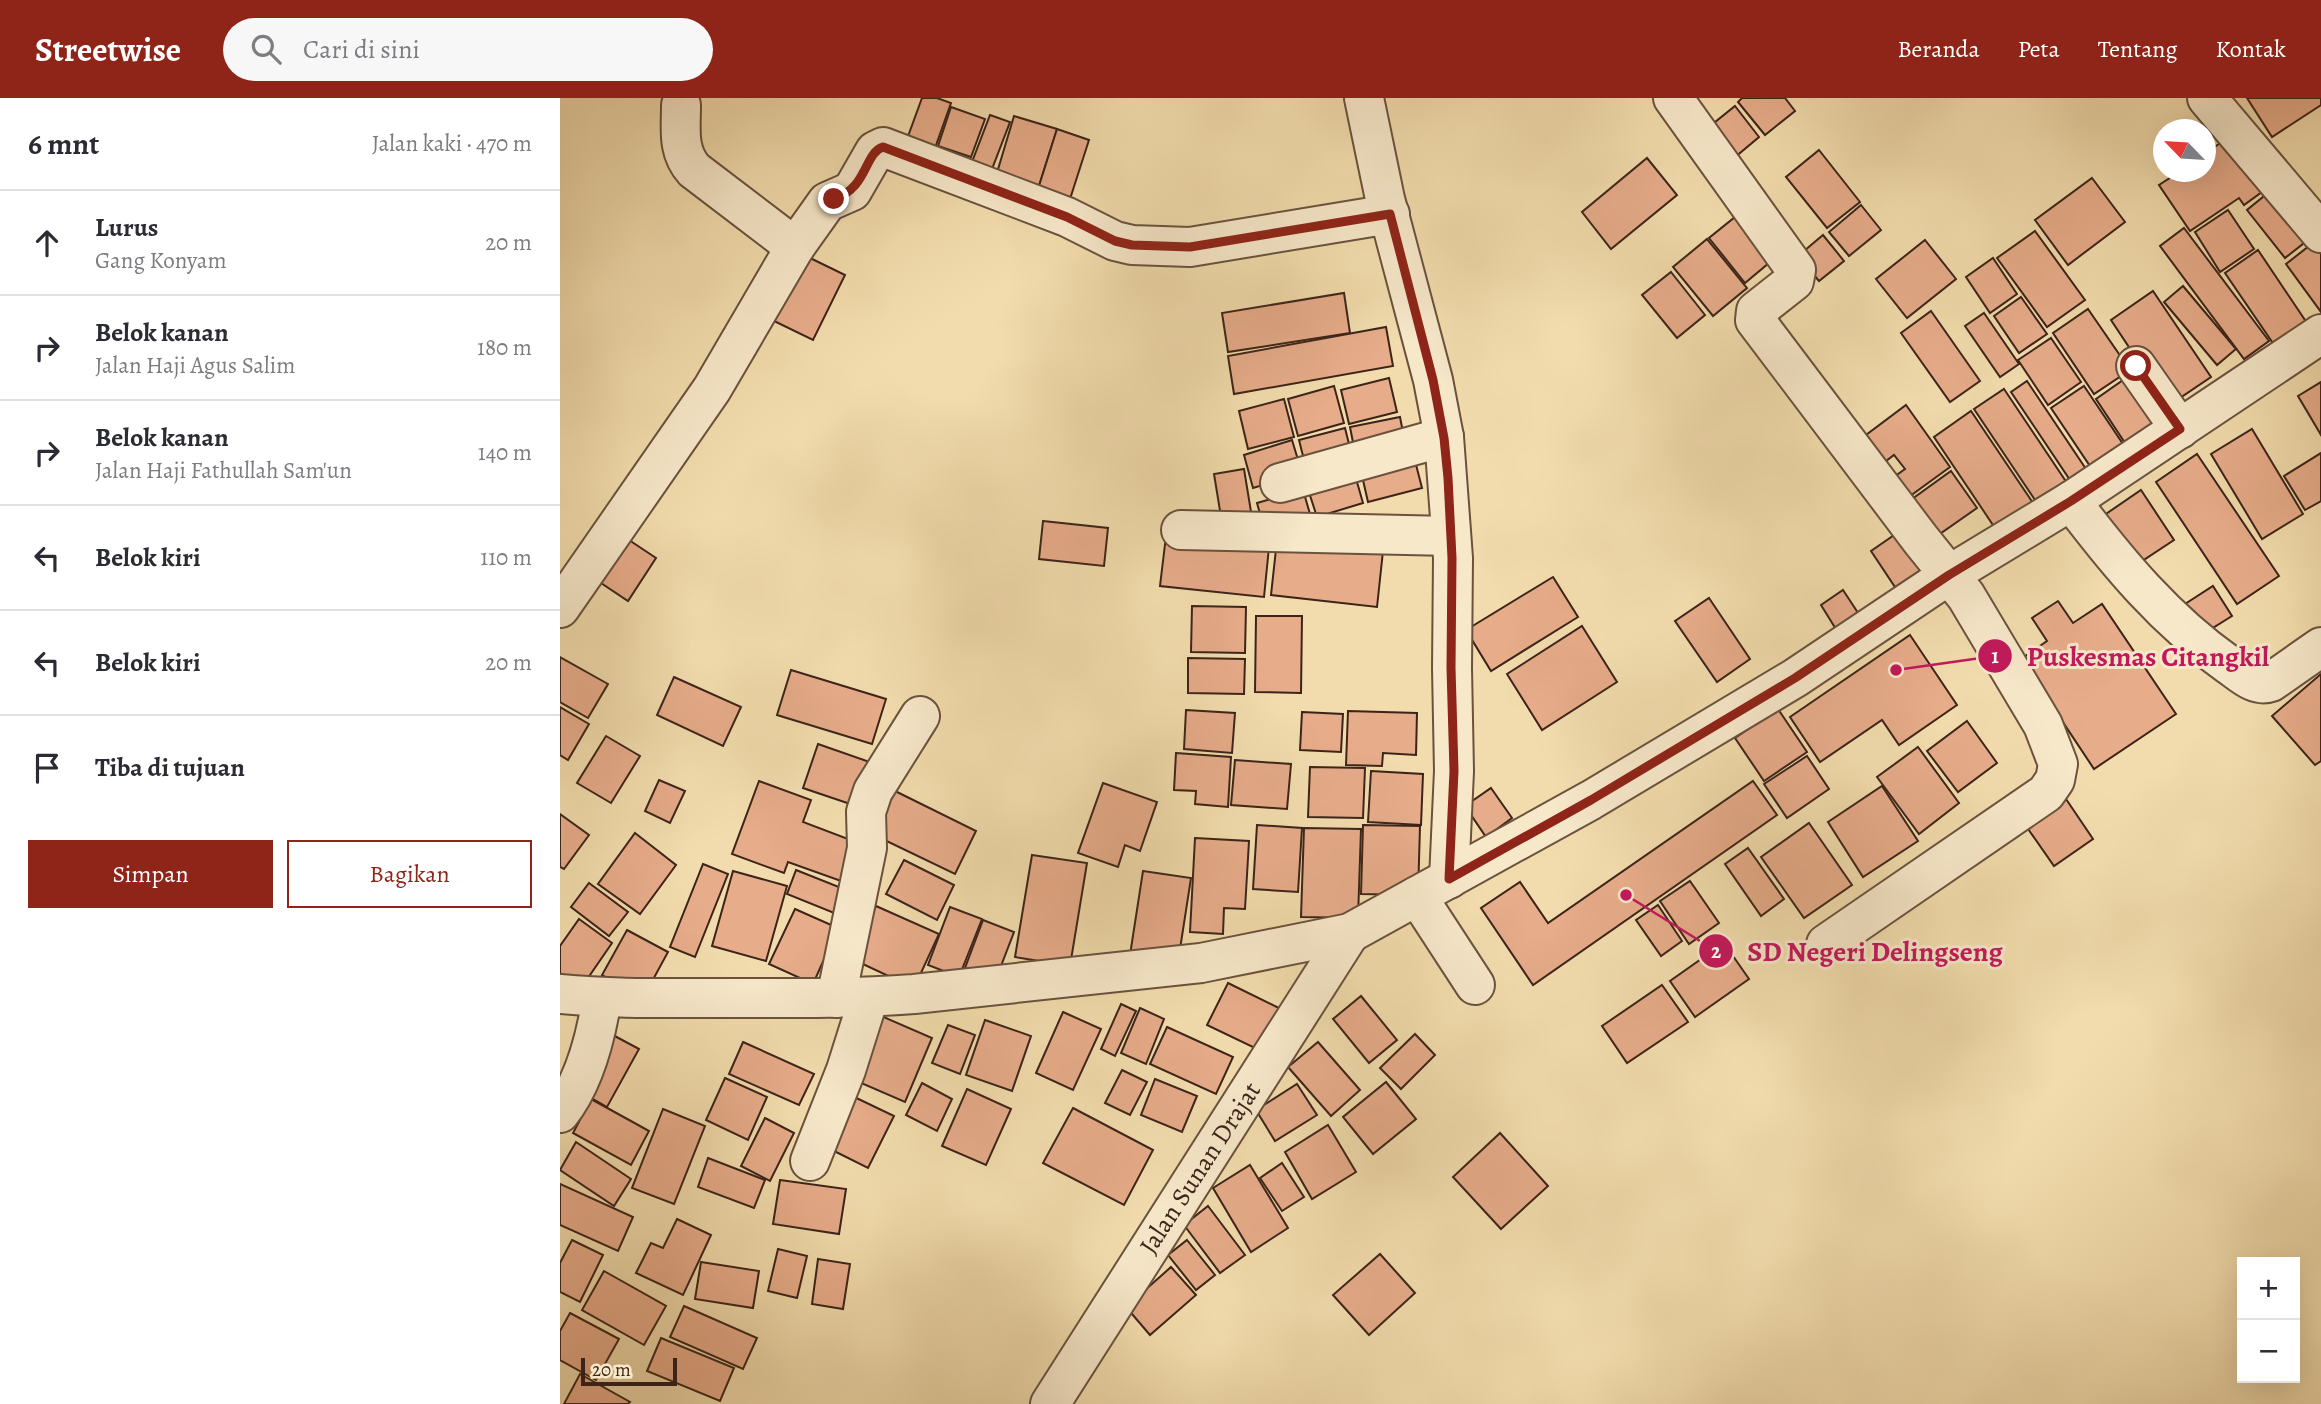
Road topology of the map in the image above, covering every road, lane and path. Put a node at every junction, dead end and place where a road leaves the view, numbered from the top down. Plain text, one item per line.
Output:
1 (1364, 98) edge
2 (1672, 98) edge
3 (2207, 98) edge
4 (685, 100) edge
5 (1390, 214) junction
6 (2321, 233) edge
7 (795, 247) junction
8 (2321, 334) edge
9 (2136, 366) dead end
10 (2180, 429) junction
11 (1444, 438) junction
12 (1280, 483) dead end
13 (2071, 501) junction
14 (1181, 530) dead end
15 (1451, 536) junction
16 (573, 567) edge
17 (1949, 575) junction
18 (560, 608) edge
19 (2321, 647) edge
20 (920, 716) dead end
21 (1433, 887) junction
22 (1350, 933) junction
23 (1826, 944) dead end
24 (1475, 985) dead end
25 (560, 994) edge
26 (853, 997) junction
27 (602, 998) junction
28 (560, 1113) edge
29 (810, 1161) dead end
30 (1054, 1402) edge

1 - 5 street
2 - 17 street
3 - 6 street
4 - 7 street
5 - 7 street
5 - 11 street
7 - 16 street
8 - 10 street
9 - 10 street
10 - 13 street
11 - 12 street
11 - 15 street
13 - 17 street
13 - 19 street
14 - 15 street
15 - 21 street
16 - 18 street
17 - 21 street
17 - 23 street
20 - 26 street
21 - 22 street
21 - 24 street
22 - 26 street
22 - 30 street, Jalan Sunan Drajat
25 - 27 street
26 - 27 street
26 - 29 street
27 - 28 street

